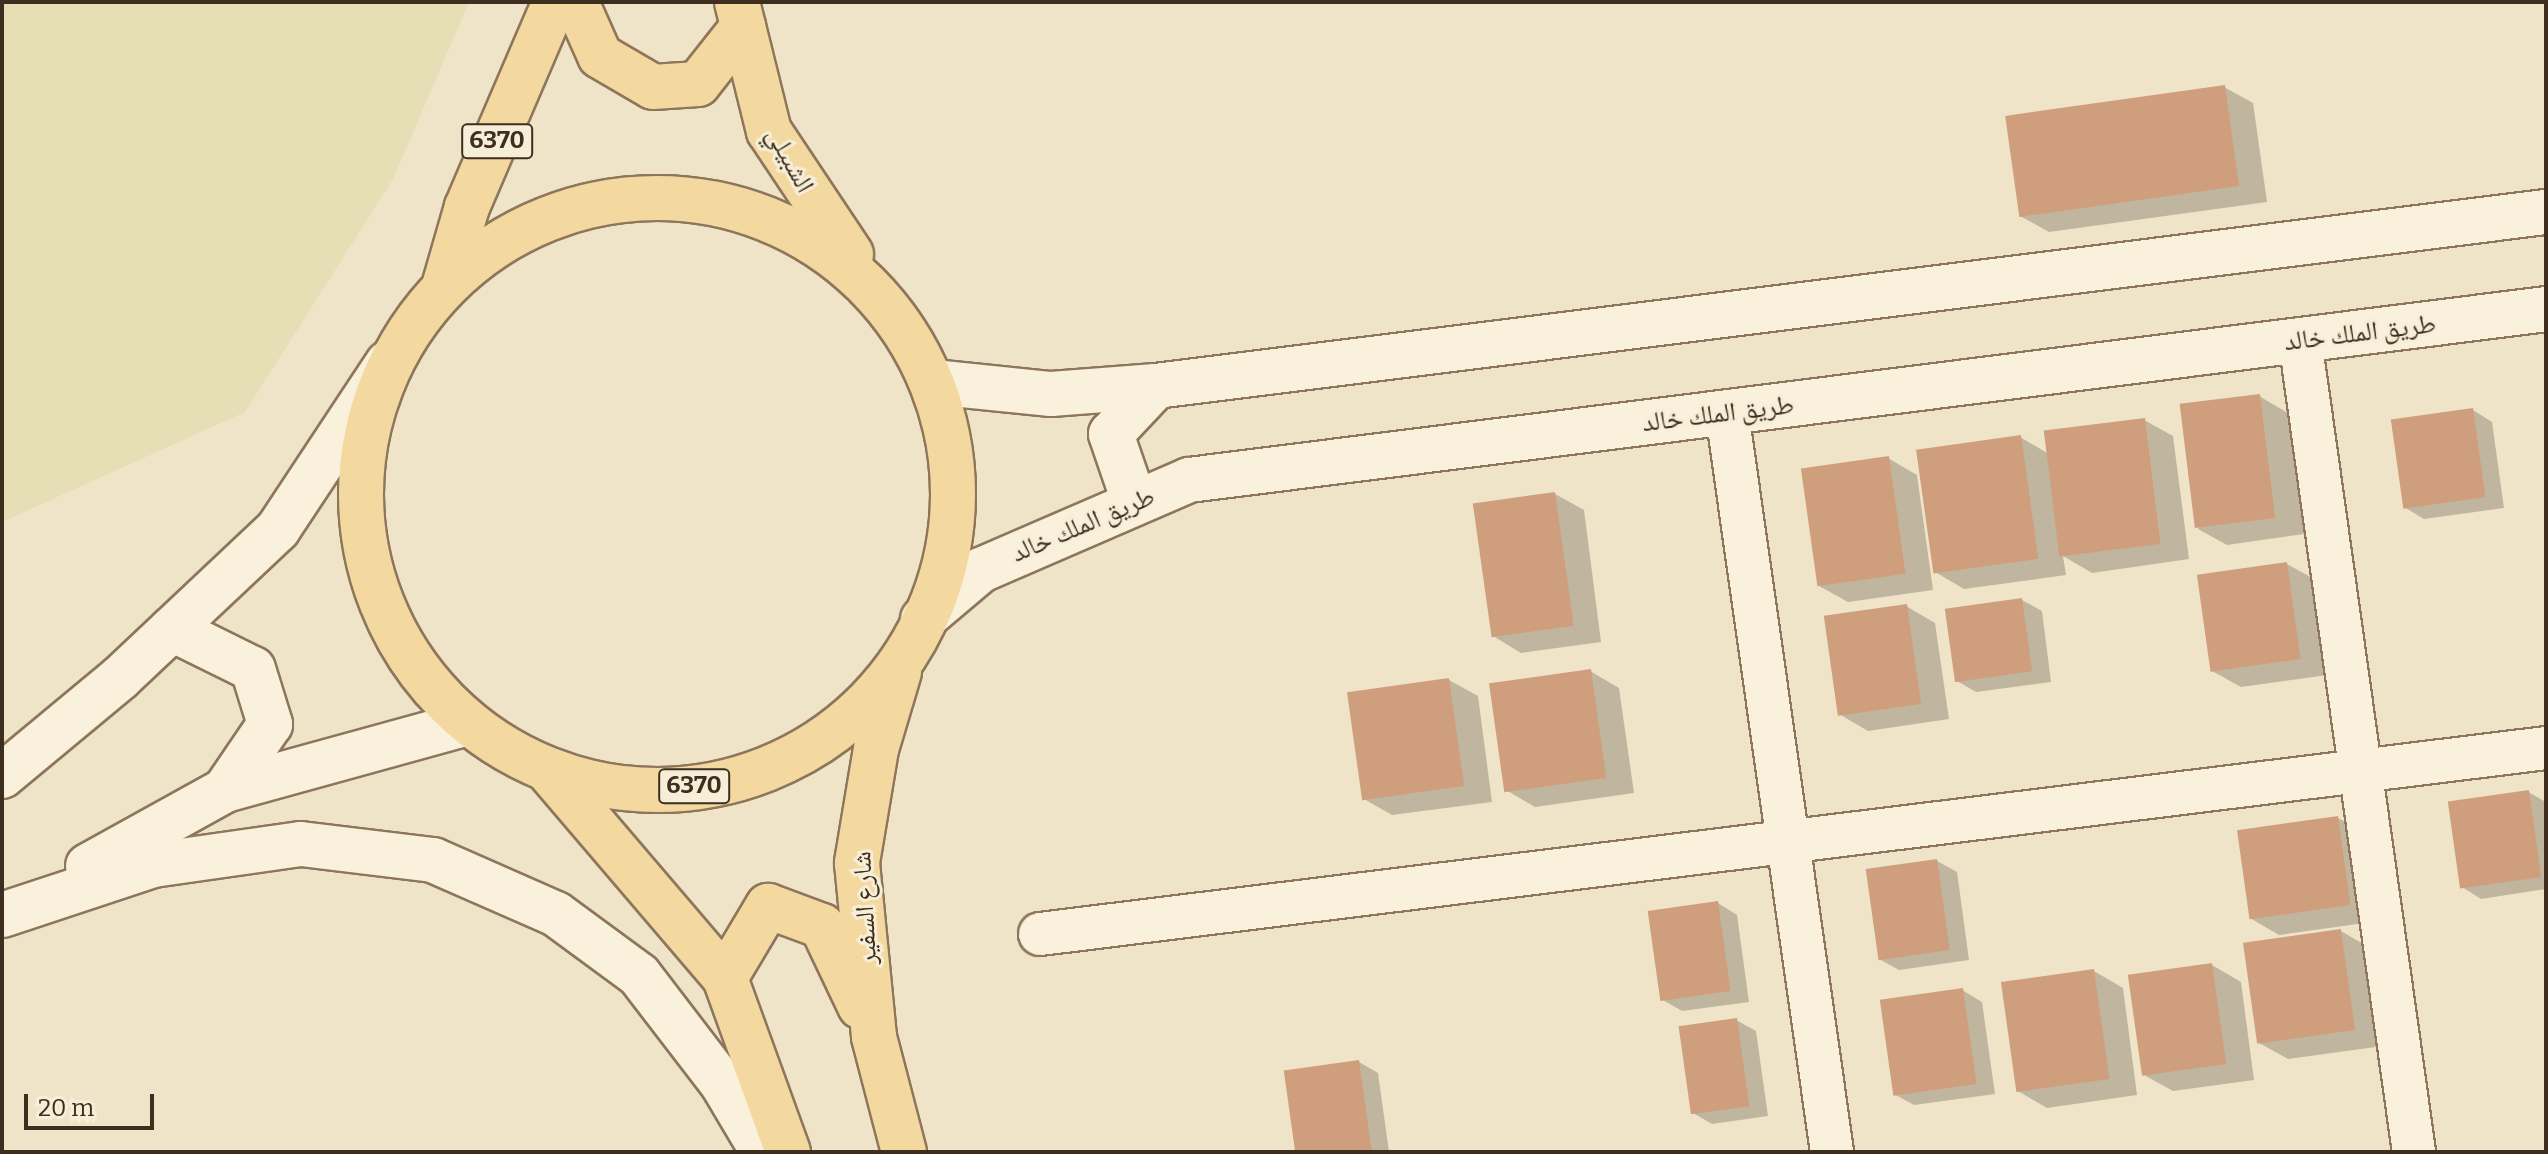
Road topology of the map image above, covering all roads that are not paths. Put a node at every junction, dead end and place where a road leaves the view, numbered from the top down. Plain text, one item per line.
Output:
1 (555, 2) edge
2 (576, 2) edge
3 (740, 15) edge
4 (2546, 212) edge
5 (445, 283) junction
6 (883, 298) junction
7 (2546, 309) edge
8 (2300, 340) junction
9 (388, 363) junction
10 (933, 382) junction
11 (1156, 386) junction
12 (1727, 413) junction
13 (1134, 501) junction
14 (923, 619) junction
15 (172, 629) junction
16 (901, 664) junction
17 (465, 724) junction
18 (2546, 748) edge
19 (2361, 771) junction
20 (550, 773) junction
21 (2, 776) edge
22 (225, 790) junction
23 (1788, 842) junction
24 (2, 914) edge
25 (1040, 934) dead end
26 (725, 978) junction
27 (874, 1037) junction
28 (763, 1152) edge
29 (788, 1152) edge
30 (904, 1152) edge
31 (1832, 1152) edge
32 (2414, 1152) edge

1 - 5 main road, 6370
2 - 3 main road
3 - 6 main road, الشبيلي / 6370
4 - 11 street
5 - 6 main road, 6370
5 - 9 main road, 6370
6 - 10 main road, 6370
7 - 8 street, طريق الملك خالد
8 - 12 street, طريق الملك خالد
8 - 19 street
9 - 15 street
9 - 17 main road, 6370
10 - 11 street
10 - 14 main road, 6370
11 - 13 street
12 - 13 street, طريق الملك خالد
12 - 23 street
13 - 14 street, طريق الملك خالد
14 - 16 main road, 6370
15 - 21 street
15 - 22 street
16 - 20 main road, 6370
16 - 27 main road, شارع السفير / 6370
17 - 20 main road, 6370
17 - 22 street
18 - 19 street
19 - 23 street
19 - 32 street
20 - 26 main road, 6370
22 - 24 street
23 - 25 street
23 - 31 street
24 - 28 street
26 - 27 main road
26 - 29 main road, 6370
27 - 30 main road, شارع السفير / 6370

